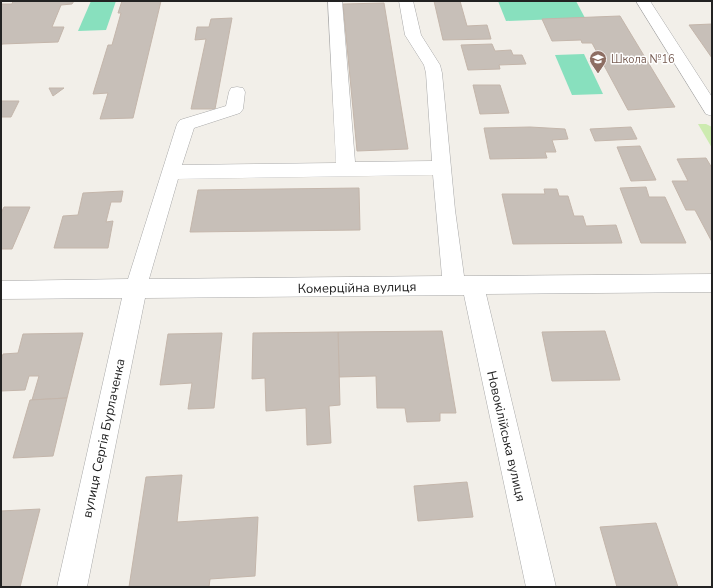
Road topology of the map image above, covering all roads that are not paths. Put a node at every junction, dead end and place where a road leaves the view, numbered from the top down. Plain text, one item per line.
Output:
1 (335, 1) edge
2 (406, 1) edge
3 (643, 1) edge
4 (237, 92) dead end
5 (712, 110) edge
6 (442, 168) junction
7 (346, 169) junction
8 (171, 172) junction
9 (712, 283) edge
10 (464, 286) junction
11 (136, 289) junction
12 (1, 290) edge
13 (72, 587) edge
14 (541, 587) edge

1 - 7 street
2 - 6 street, Новокілійська вулиця
3 - 5 street
4 - 8 street, вулиця Сергія Бурлаченка
6 - 7 street
6 - 10 street, Новокілійська вулиця
7 - 8 street
8 - 11 street, вулиця Сергія Бурлаченка
9 - 10 street, Комерційна вулиця
10 - 11 street, Комерційна вулиця
10 - 14 street, Новокілійська вулиця
11 - 12 street, Комерційна вулиця
11 - 13 street, вулиця Сергія Бурлаченка

